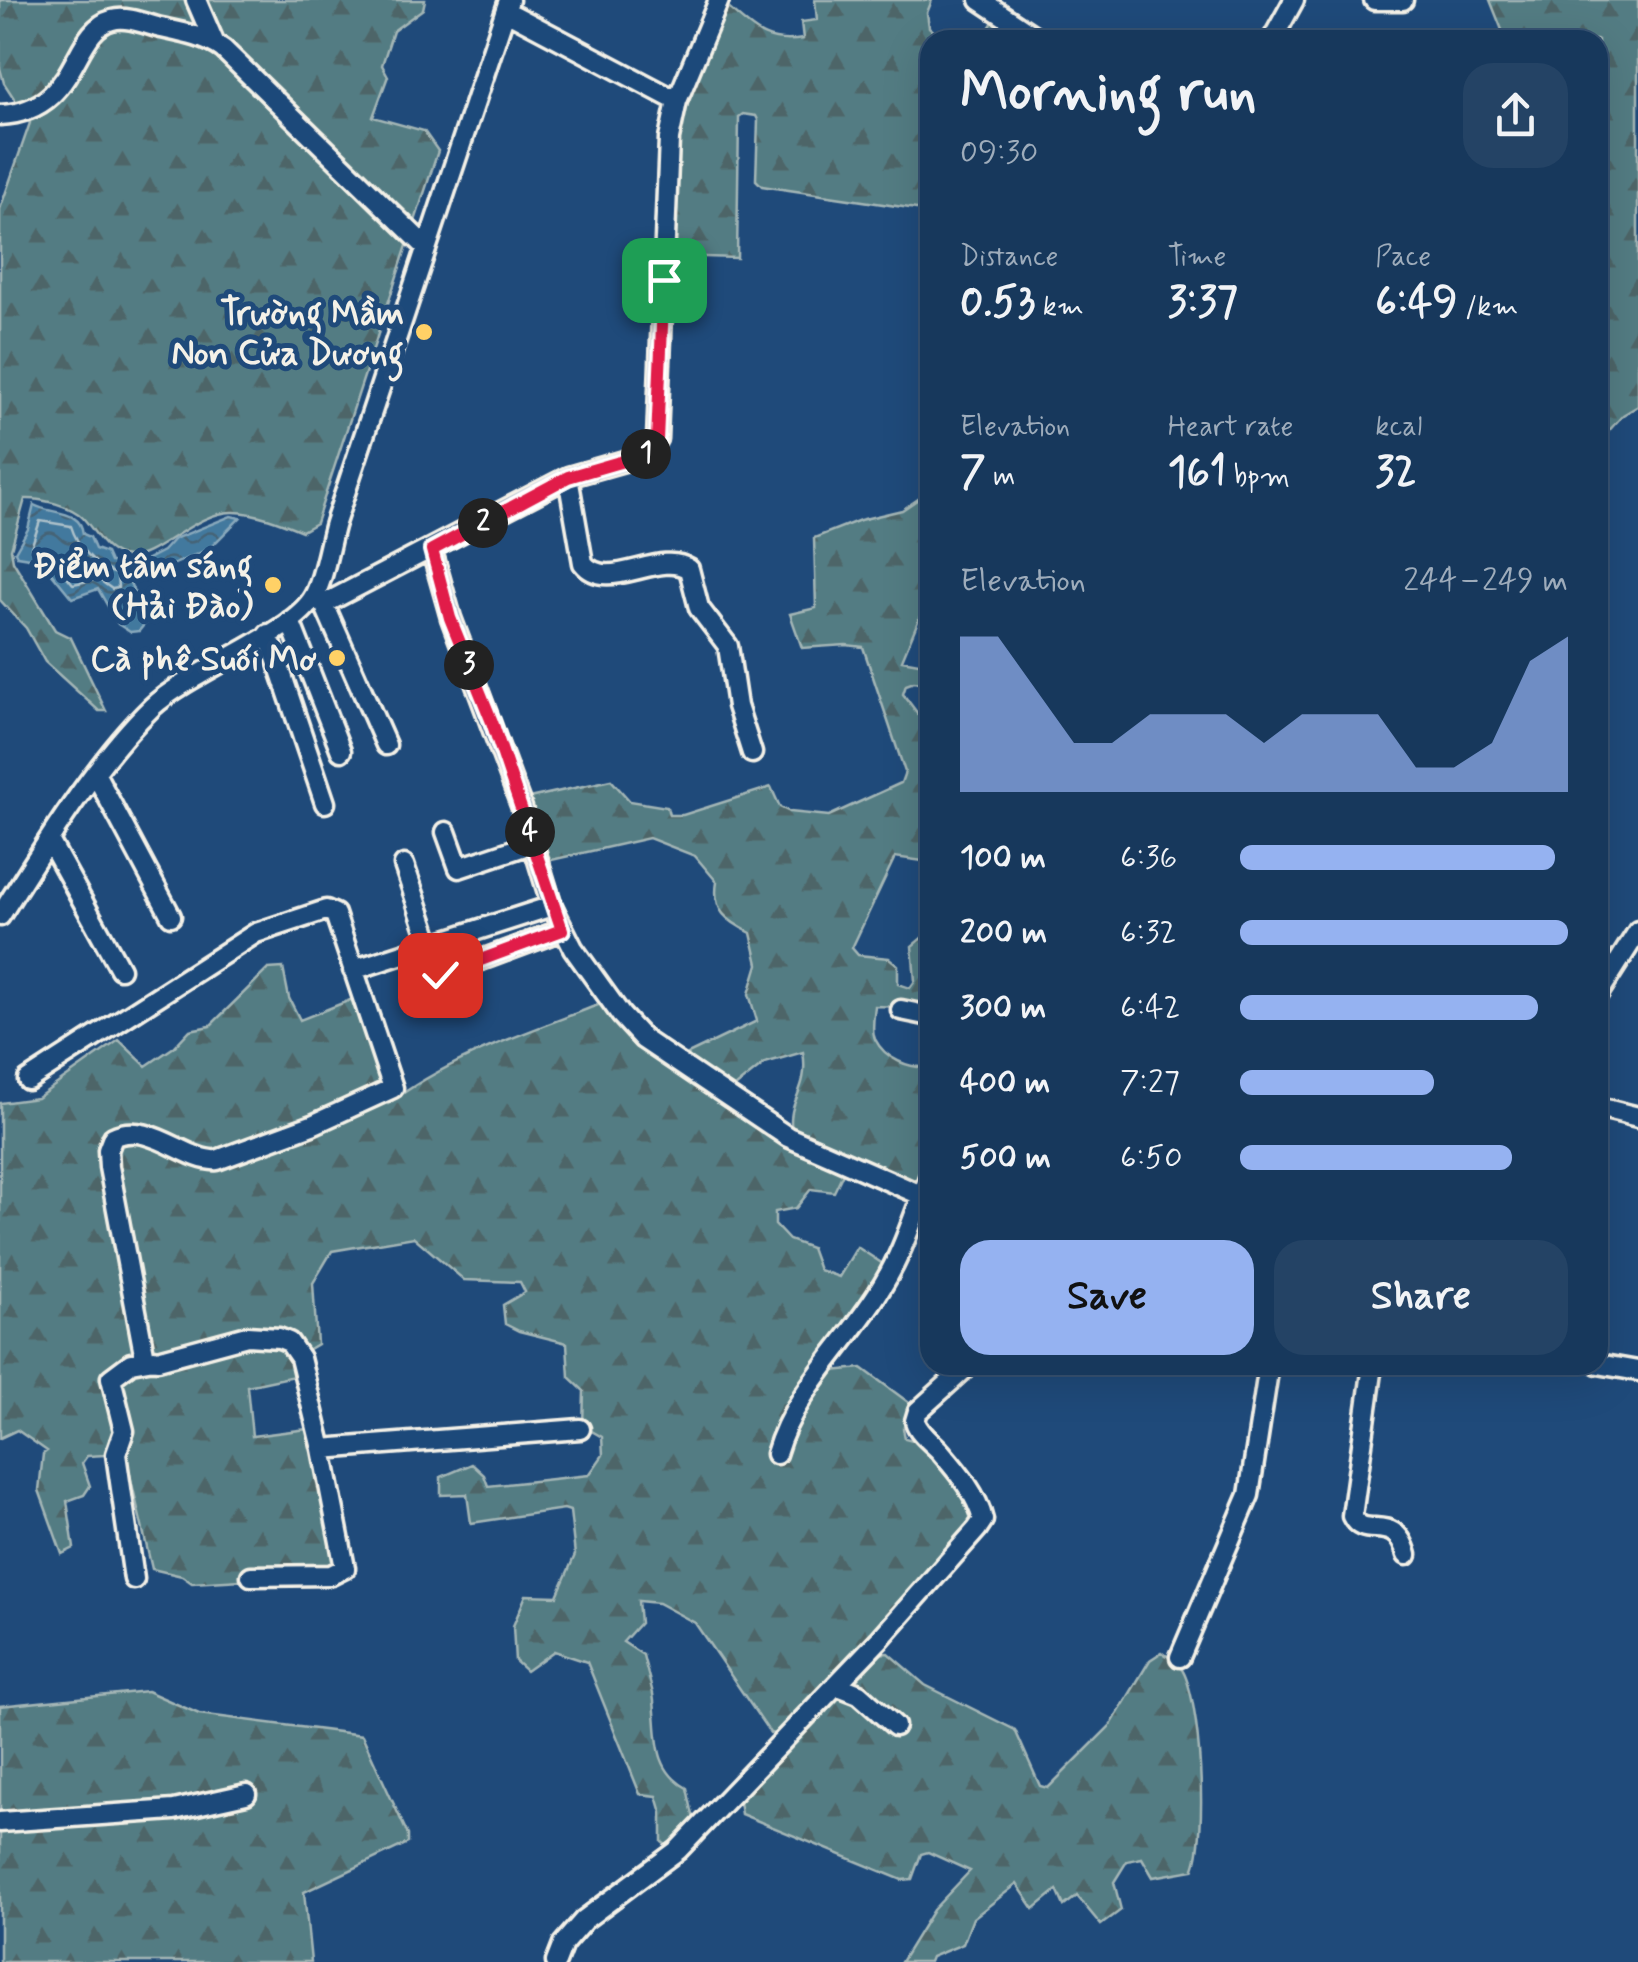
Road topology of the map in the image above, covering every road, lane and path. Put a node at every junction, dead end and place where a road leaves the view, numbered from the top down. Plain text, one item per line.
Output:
1 (196, 0) edge
2 (719, 0) edge
3 (980, 0) edge
4 (1294, 0) edge
5 (1374, 0) edge
6 (1403, 0) edge
7 (507, 5) edge
8 (1025, 30) edge
9 (1278, 30) edge
10 (215, 44) junction
11 (677, 101) junction
12 (0, 115) edge
13 (426, 246) junction
14 (568, 477) junction
15 (432, 550) junction
16 (319, 600) junction
17 (290, 621) junction
18 (268, 634) junction
19 (386, 745) dead end
20 (341, 751) dead end
21 (752, 753) dead end
22 (96, 775) junction
23 (326, 804) dead end
24 (446, 832) dead end
25 (50, 842) junction
26 (534, 843) junction
27 (404, 865) dead end
28 (552, 906) junction
29 (0, 916) edge
30 (171, 916) dead end
31 (562, 930) junction
32 (1638, 930) edge
33 (430, 946) junction
34 (120, 969) dead end
35 (353, 970) junction
36 (440, 975) junction
37 (1608, 978) edge
38 (450, 1001) dead end
39 (901, 1010) dead end
40 (920, 1014) edge
41 (28, 1080) dead end
42 (1608, 1109) edge
43 (1638, 1116) edge
44 (920, 1194) edge
45 (920, 1209) edge
46 (154, 1360) junction
47 (1608, 1366) edge
48 (1638, 1371) edge
49 (958, 1375) edge
50 (1267, 1375) edge
51 (1371, 1375) edge
52 (580, 1428) dead end
53 (322, 1449) junction
54 (776, 1454) dead end
55 (1407, 1555) dead end
56 (251, 1576) dead end
57 (134, 1579) dead end
58 (1180, 1657) dead end
59 (836, 1685) junction
60 (895, 1726) dead end
61 (246, 1794) dead end
62 (0, 1822) edge
63 (556, 1962) edge

1 - 10 street
2 - 11 street
3 - 8 street
4 - 9 street
5 - 6 street
7 - 11 street
7 - 13 street
10 - 12 street
10 - 13 street
11 - 14 street
13 - 16 street
14 - 15 street
14 - 21 street
15 - 16 street
15 - 26 street
16 - 17 street
16 - 19 street
17 - 18 street
17 - 20 street
18 - 22 street
18 - 23 street
22 - 25 street
22 - 30 street
24 - 26 street
25 - 29 street
25 - 34 street
26 - 28 street
27 - 33 street
28 - 31 street
28 - 33 street
31 - 36 street
31 - 44 street
32 - 37 street
33 - 35 street
33 - 36 street
35 - 41 street
35 - 46 street
36 - 38 street
39 - 40 street
42 - 43 street
45 - 54 street
46 - 53 street
46 - 57 street
47 - 48 street
49 - 59 street
50 - 58 street
51 - 55 street
52 - 53 street
53 - 56 street
59 - 60 street
59 - 63 street
61 - 62 street

